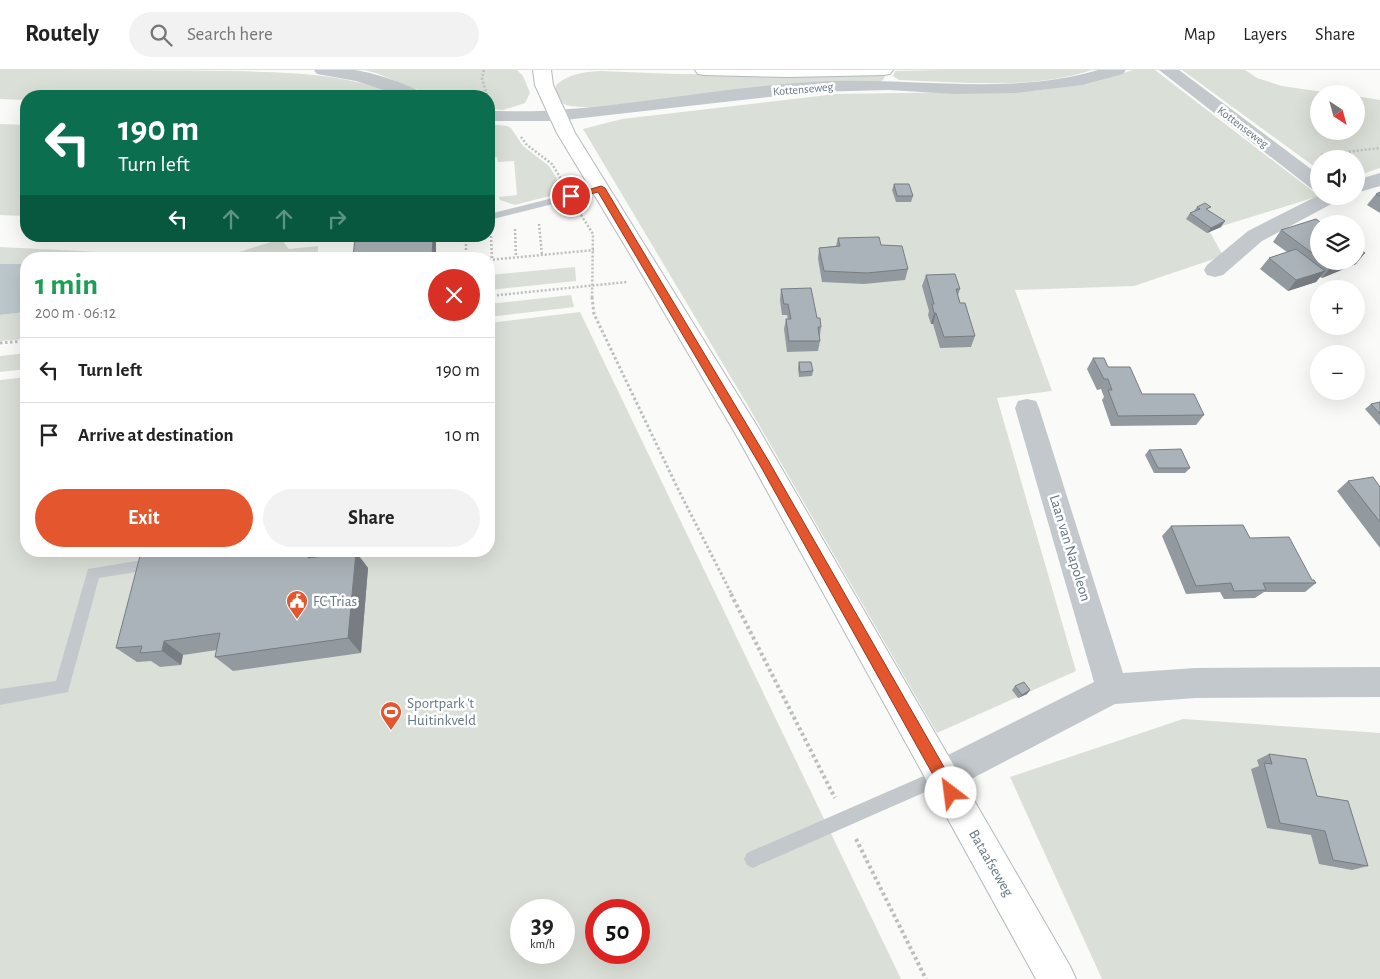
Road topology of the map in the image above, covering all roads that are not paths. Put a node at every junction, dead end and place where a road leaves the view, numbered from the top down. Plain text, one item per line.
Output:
1 (323, 70) edge
2 (542, 70) edge
3 (704, 70) edge
4 (1117, 70) edge
5 (1168, 70) edge
6 (887, 75) edge
7 (401, 90) edge
8 (495, 116) edge
9 (556, 116) junction
10 (1310, 178) edge
11 (1380, 179) edge
12 (1365, 184) edge
13 (601, 188) junction
14 (1315, 205) edge
15 (495, 216) edge
16 (1215, 270) dead end
17 (1028, 408) dead end
18 (167, 562) edge
19 (1380, 682) edge
20 (1112, 689) junction
21 (0, 697) edge
22 (942, 776) junction
23 (753, 859) dead end
24 (1057, 979) edge

1 - 7 street
2 - 9 main road, Bataafseweg
3 - 6 main road, Kottenseweg
4 - 6 street, Kottenseweg
5 - 10 street, Kottenseweg
6 - 9 street, Kottenseweg
8 - 9 street, Kottenseweg
9 - 13 main road, Bataafseweg
11 - 12 street
13 - 15 lane
13 - 22 main road, Bataafseweg
14 - 16 street
17 - 20 street, Laan van Napoleon
18 - 21 lane
19 - 20 street
20 - 22 street
22 - 23 lane
22 - 24 main road, Bataafseweg

